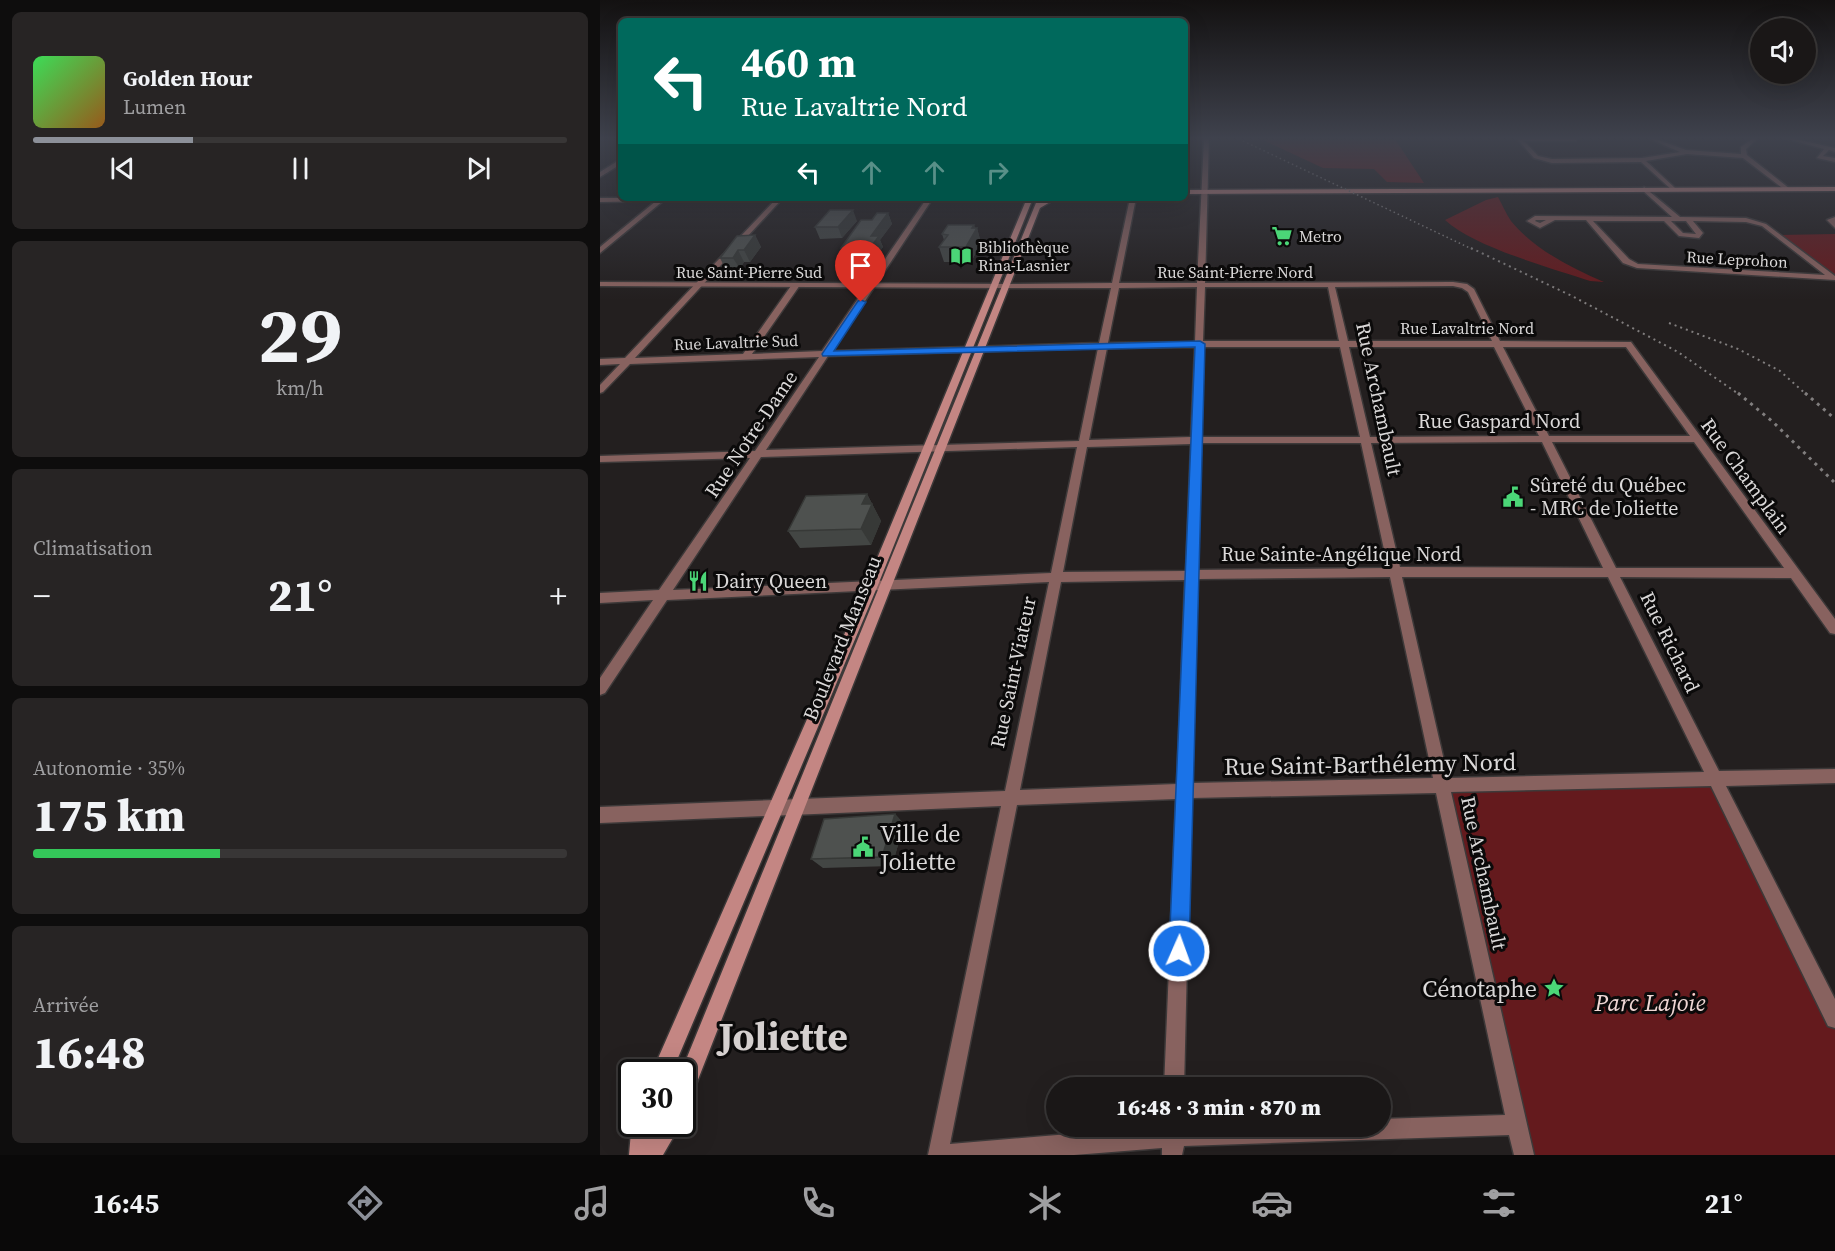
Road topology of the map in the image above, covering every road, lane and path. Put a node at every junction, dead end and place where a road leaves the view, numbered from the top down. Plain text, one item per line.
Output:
1 (1204, 192) edge
2 (1649, 193) edge
3 (618, 199) edge
4 (600, 200) edge
5 (658, 201) edge
6 (777, 201) edge
7 (928, 201) edge
8 (1029, 201) edge
9 (1040, 201) edge
10 (1048, 201) edge
11 (1132, 201) edge
12 (1037, 207) junction
13 (1553, 219) dead end
14 (1683, 219) junction
15 (1835, 219) edge
16 (1588, 220) junction
17 (1666, 220) junction
18 (1835, 226) edge
19 (600, 251) edge
20 (1834, 278) edge
21 (600, 284) edge
22 (697, 285) junction
23 (796, 285) junction
24 (873, 285) junction
25 (1331, 285) junction
26 (1001, 286) junction
27 (1115, 286) junction
28 (1202, 286) junction
29 (1464, 286) joint
30 (1343, 343) junction
31 (1496, 343) junction
32 (1200, 344) junction
33 (1628, 344) joint
34 (1103, 346) junction
35 (975, 349) junction
36 (827, 354) junction
37 (745, 357) junction
38 (628, 361) junction
39 (600, 362) edge
40 (600, 390) edge
41 (1544, 439) junction
42 (1696, 439) junction
43 (1197, 440) junction
44 (1364, 440) junction
45 (1083, 445) junction
46 (934, 449) junction
47 (759, 454) junction
48 (600, 459) edge
49 (1394, 572) junction
50 (1795, 573) junction
51 (1613, 574) junction
52 (1192, 575) junction
53 (1056, 577) junction
54 (888, 584) junction
55 (872, 585) junction
56 (662, 596) junction
57 (600, 598) edge
58 (1835, 628) edge
59 (600, 689) edge
60 (1835, 776) edge
61 (1715, 779) junction
62 (1443, 784) junction
63 (1185, 791) junction
64 (1011, 797) junction
65 (799, 806) junction
66 (778, 807) junction
67 (600, 815) edge
68 (1835, 1020) edge
69 (669, 1059) edge
70 (696, 1060) edge
71 (1174, 1077) edge
72 (1517, 1125) junction
73 (640, 1137) edge
74 (663, 1137) edge
75 (1172, 1140) edge
76 (639, 1155) edge
77 (651, 1155) edge
78 (938, 1155) edge
79 (944, 1155) edge
80 (1524, 1155) edge

1 - 28 street
2 - 14 street
3 - 4 street
5 - 19 street
6 - 22 street
7 - 24 street, Rue Notre-Dame
8 - 26 main road, Boulevard Manseau
9 - 12 main road, Boulevard Manseau
10 - 12 main road
11 - 27 street, Rue Saint-Viateur
12 - 26 main road, Boulevard Manseau
13 - 16 street
14 - 17 street
14 - 17 street
14 - 20 street
15 - 18 street
16 - 17 street
16 - 20 street, Rue Leprohon
21 - 22 street, Rue Saint-Pierre Sud
22 - 23 street, Rue Saint-Pierre Sud
22 - 38 street
23 - 24 street, Rue Saint-Pierre Sud
23 - 37 street
24 - 26 street, Rue Saint-Pierre Sud
24 - 36 street, Rue Notre-Dame
25 - 28 street, Rue Saint-Pierre Nord
25 - 29 street, Rue Saint-Pierre Nord
25 - 30 street, Rue Archambault
26 - 27 street, Rue Saint-Pierre Nord
26 - 35 main road, Boulevard Manseau
27 - 28 street, Rue Saint-Pierre Nord
27 - 34 street, Rue Saint-Viateur
28 - 32 street
29 - 31 street, Rue Richard
30 - 31 street, Rue Lavaltrie Nord
30 - 32 street, Rue Lavaltrie Nord
30 - 44 street, Rue Archambault
31 - 33 street, Rue Lavaltrie Nord
31 - 41 street, Rue Richard
32 - 34 street, Rue Lavaltrie Nord
32 - 43 street
33 - 42 street, Rue Champlain
34 - 35 street, Rue Lavaltrie Nord
34 - 45 street, Rue Saint-Viateur
35 - 36 street, Rue Lavaltrie Sud
35 - 46 main road, Boulevard Manseau
36 - 37 street, Rue Lavaltrie Sud
36 - 47 street, Rue Notre-Dame
37 - 38 street, Rue Lavaltrie Sud
38 - 39 street, Rue Lavaltrie Sud
38 - 40 street
41 - 42 street, Rue Gaspard Nord
41 - 44 street, Rue Gaspard Nord
41 - 51 street, Rue Richard
42 - 50 street, Rue Champlain
43 - 44 street, Rue Gaspard Nord
43 - 45 street, Rue Gaspard Nord
43 - 52 street
44 - 49 street, Rue Archambault
45 - 46 street, Rue Gaspard Nord
45 - 53 street, Rue Saint-Viateur
46 - 47 street, Rue Gaspard Nord
46 - 54 main road, Boulevard Manseau
46 - 55 main road, Boulevard Manseau
47 - 48 street, Rue Gaspard Nord
47 - 56 street, Rue Notre-Dame
49 - 51 street, Rue Sainte-Angélique Nord
49 - 52 street, Rue Sainte-Angélique Nord
49 - 62 street, Rue Archambault
50 - 51 street, Rue Sainte-Angélique Nord
50 - 58 street, Rue Champlain
51 - 61 street, Rue Richard
52 - 53 street, Rue Sainte-Angélique Nord
52 - 63 street
53 - 54 street, Rue Sainte-Angélique Nord
53 - 64 street, Rue Saint-Viateur
54 - 55 street, Rue Sainte-Angélique Nord
54 - 65 main road, Boulevard Manseau
55 - 56 street, Rue Sainte-Angélique Nord
55 - 66 main road, Boulevard Manseau
56 - 57 street, Rue Sainte-Angélique Nord
56 - 59 street, Rue Notre-Dame
60 - 61 street, Rue Saint-Barthélemy Nord
61 - 62 street, Rue Saint-Barthélemy Nord
61 - 68 street, Rue Richard
62 - 63 street, Rue Saint-Barthélemy Nord
62 - 72 street, Rue Archambault
63 - 64 street, Rue Saint-Barthélemy Nord
63 - 71 street
64 - 65 street, Rue Saint-Barthélemy Nord
64 - 78 street, Rue Saint-Viateur
65 - 66 street, Rue Saint-Barthélemy Nord
65 - 70 main road, Boulevard Manseau
66 - 67 street, Rue Saint-Barthélemy Nord
66 - 69 main road, Boulevard Manseau
72 - 75 street
72 - 80 street, Rue Archambault
73 - 76 main road
74 - 77 main road
75 - 79 street

